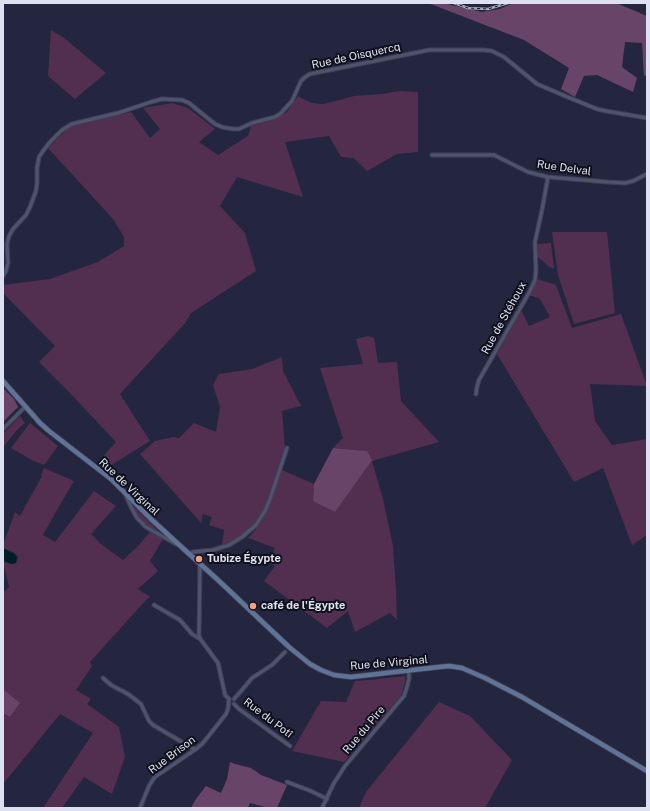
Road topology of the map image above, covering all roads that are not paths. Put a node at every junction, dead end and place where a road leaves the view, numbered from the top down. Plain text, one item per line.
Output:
1 (647, 118) edge
2 (432, 155) dead end
3 (647, 174) edge
4 (548, 177) junction
5 (3, 276) edge
6 (3, 381) edge
7 (476, 394) dead end
8 (25, 407) junction
9 (3, 429) edge
10 (287, 448) dead end
11 (125, 492) junction
12 (180, 546) junction
13 (189, 554) junction
14 (200, 563) junction
15 (154, 605) dead end
16 (200, 639) junction
17 (285, 652) dead end
18 (408, 671) junction
19 (103, 678) dead end
20 (234, 699) junction
21 (229, 701) junction
22 (234, 704) junction
23 (290, 746) dead end
24 (196, 749) junction
25 (647, 771) edge
26 (287, 782) dead end
27 (327, 799) junction
28 (140, 808) edge
29 (322, 808) edge

1 - 5 street, Rue de Oisquercq
2 - 4 street, Rue Delval
3 - 4 street, Rue Delval
4 - 7 street, Rue de Stéhoux
6 - 8 street, Rue de Virginal
8 - 9 street
8 - 11 street, Rue de Virginal
10 - 13 street
11 - 12 street, Rue de Virginal
11 - 12 street
12 - 13 street, Rue de Virginal
13 - 14 street, Rue de Virginal
14 - 16 street
14 - 18 street, Rue de Virginal
15 - 16 street
16 - 21 street
17 - 20 street
18 - 25 street, Rue de Virginal
18 - 27 street, Rue du Pire
19 - 24 street
20 - 21 street, Rue du Potî
20 - 22 street, Rue du Potî
21 - 22 street, Rue du Potî
21 - 24 street, Rue Brison
22 - 23 street, Rue du Potî
24 - 28 street, Rue Brison
26 - 27 street
27 - 29 street, Rue du Pire

